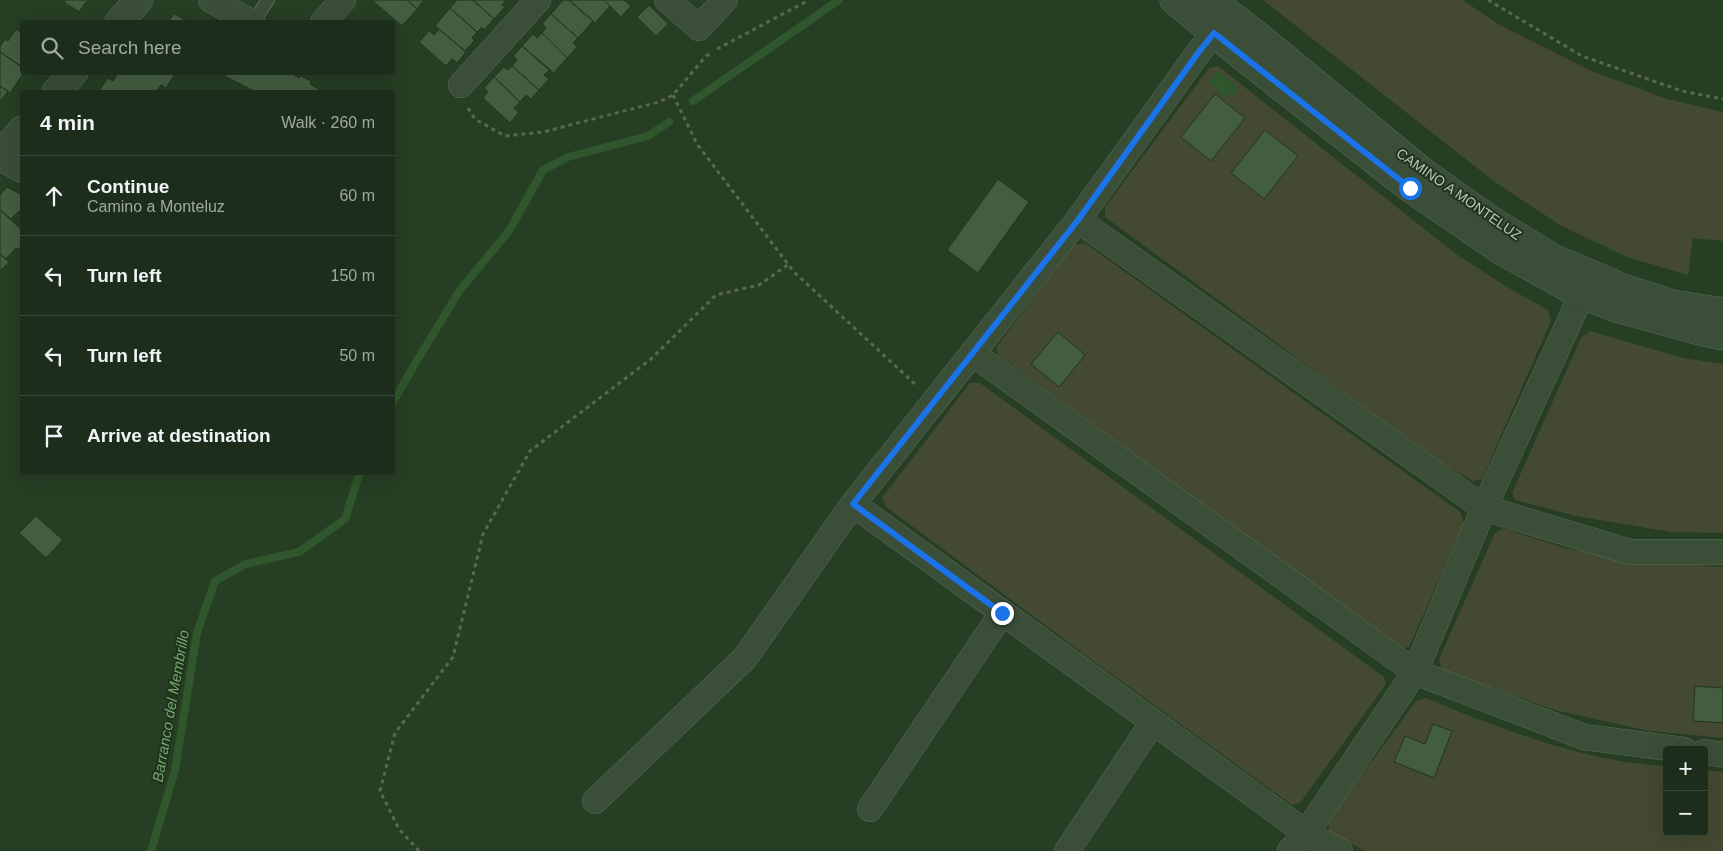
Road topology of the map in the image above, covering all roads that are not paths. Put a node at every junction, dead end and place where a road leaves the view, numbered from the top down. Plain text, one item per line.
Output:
1 (139, 0) edge
2 (268, 0) edge
3 (343, 0) edge
4 (538, 0) edge
5 (667, 0) edge
6 (725, 0) edge
7 (1174, 0) edge
8 (237, 11) edge
9 (1218, 16) edge
10 (121, 20) edge
11 (325, 20) edge
12 (71, 75) edge
13 (461, 85) road end
14 (58, 90) edge
15 (20, 132) edge
16 (0, 157) edge
17 (20, 169) edge
18 (1078, 220) junction
19 (1585, 284) junction
20 (1723, 312) edge
21 (1723, 336) edge
22 (972, 353) junction
23 (853, 504) junction
24 (1484, 508) junction
25 (1723, 552) edge
26 (1002, 613) junction
27 (1415, 672) junction
28 (1153, 722) junction
29 (1663, 747) edge
30 (1708, 753) edge
31 (1723, 755) edge
32 (595, 800) dead end
33 (870, 809) dead end
34 (1298, 842) edge
35 (1067, 851) edge
36 (1340, 851) edge

1 - 10 street
2 - 8 lane
3 - 11 street
4 - 13 street
5 - 6 street
7 - 9 street, CAMINO A MONTELUZ
9 - 18 street
9 - 19 street, CAMINO A MONTELUZ
12 - 14 street
15 - 16 street
16 - 17 street
18 - 22 street
18 - 24 street
19 - 20 street, CAMINO A MONTELUZ
19 - 21 street, CAMINO A MONTELUZ
19 - 24 street
22 - 23 street
22 - 27 street
23 - 26 street
23 - 32 street
24 - 25 street
24 - 27 street
26 - 28 street
26 - 33 street
27 - 29 street
27 - 34 street
28 - 34 street
28 - 35 street
30 - 31 street
34 - 36 street

